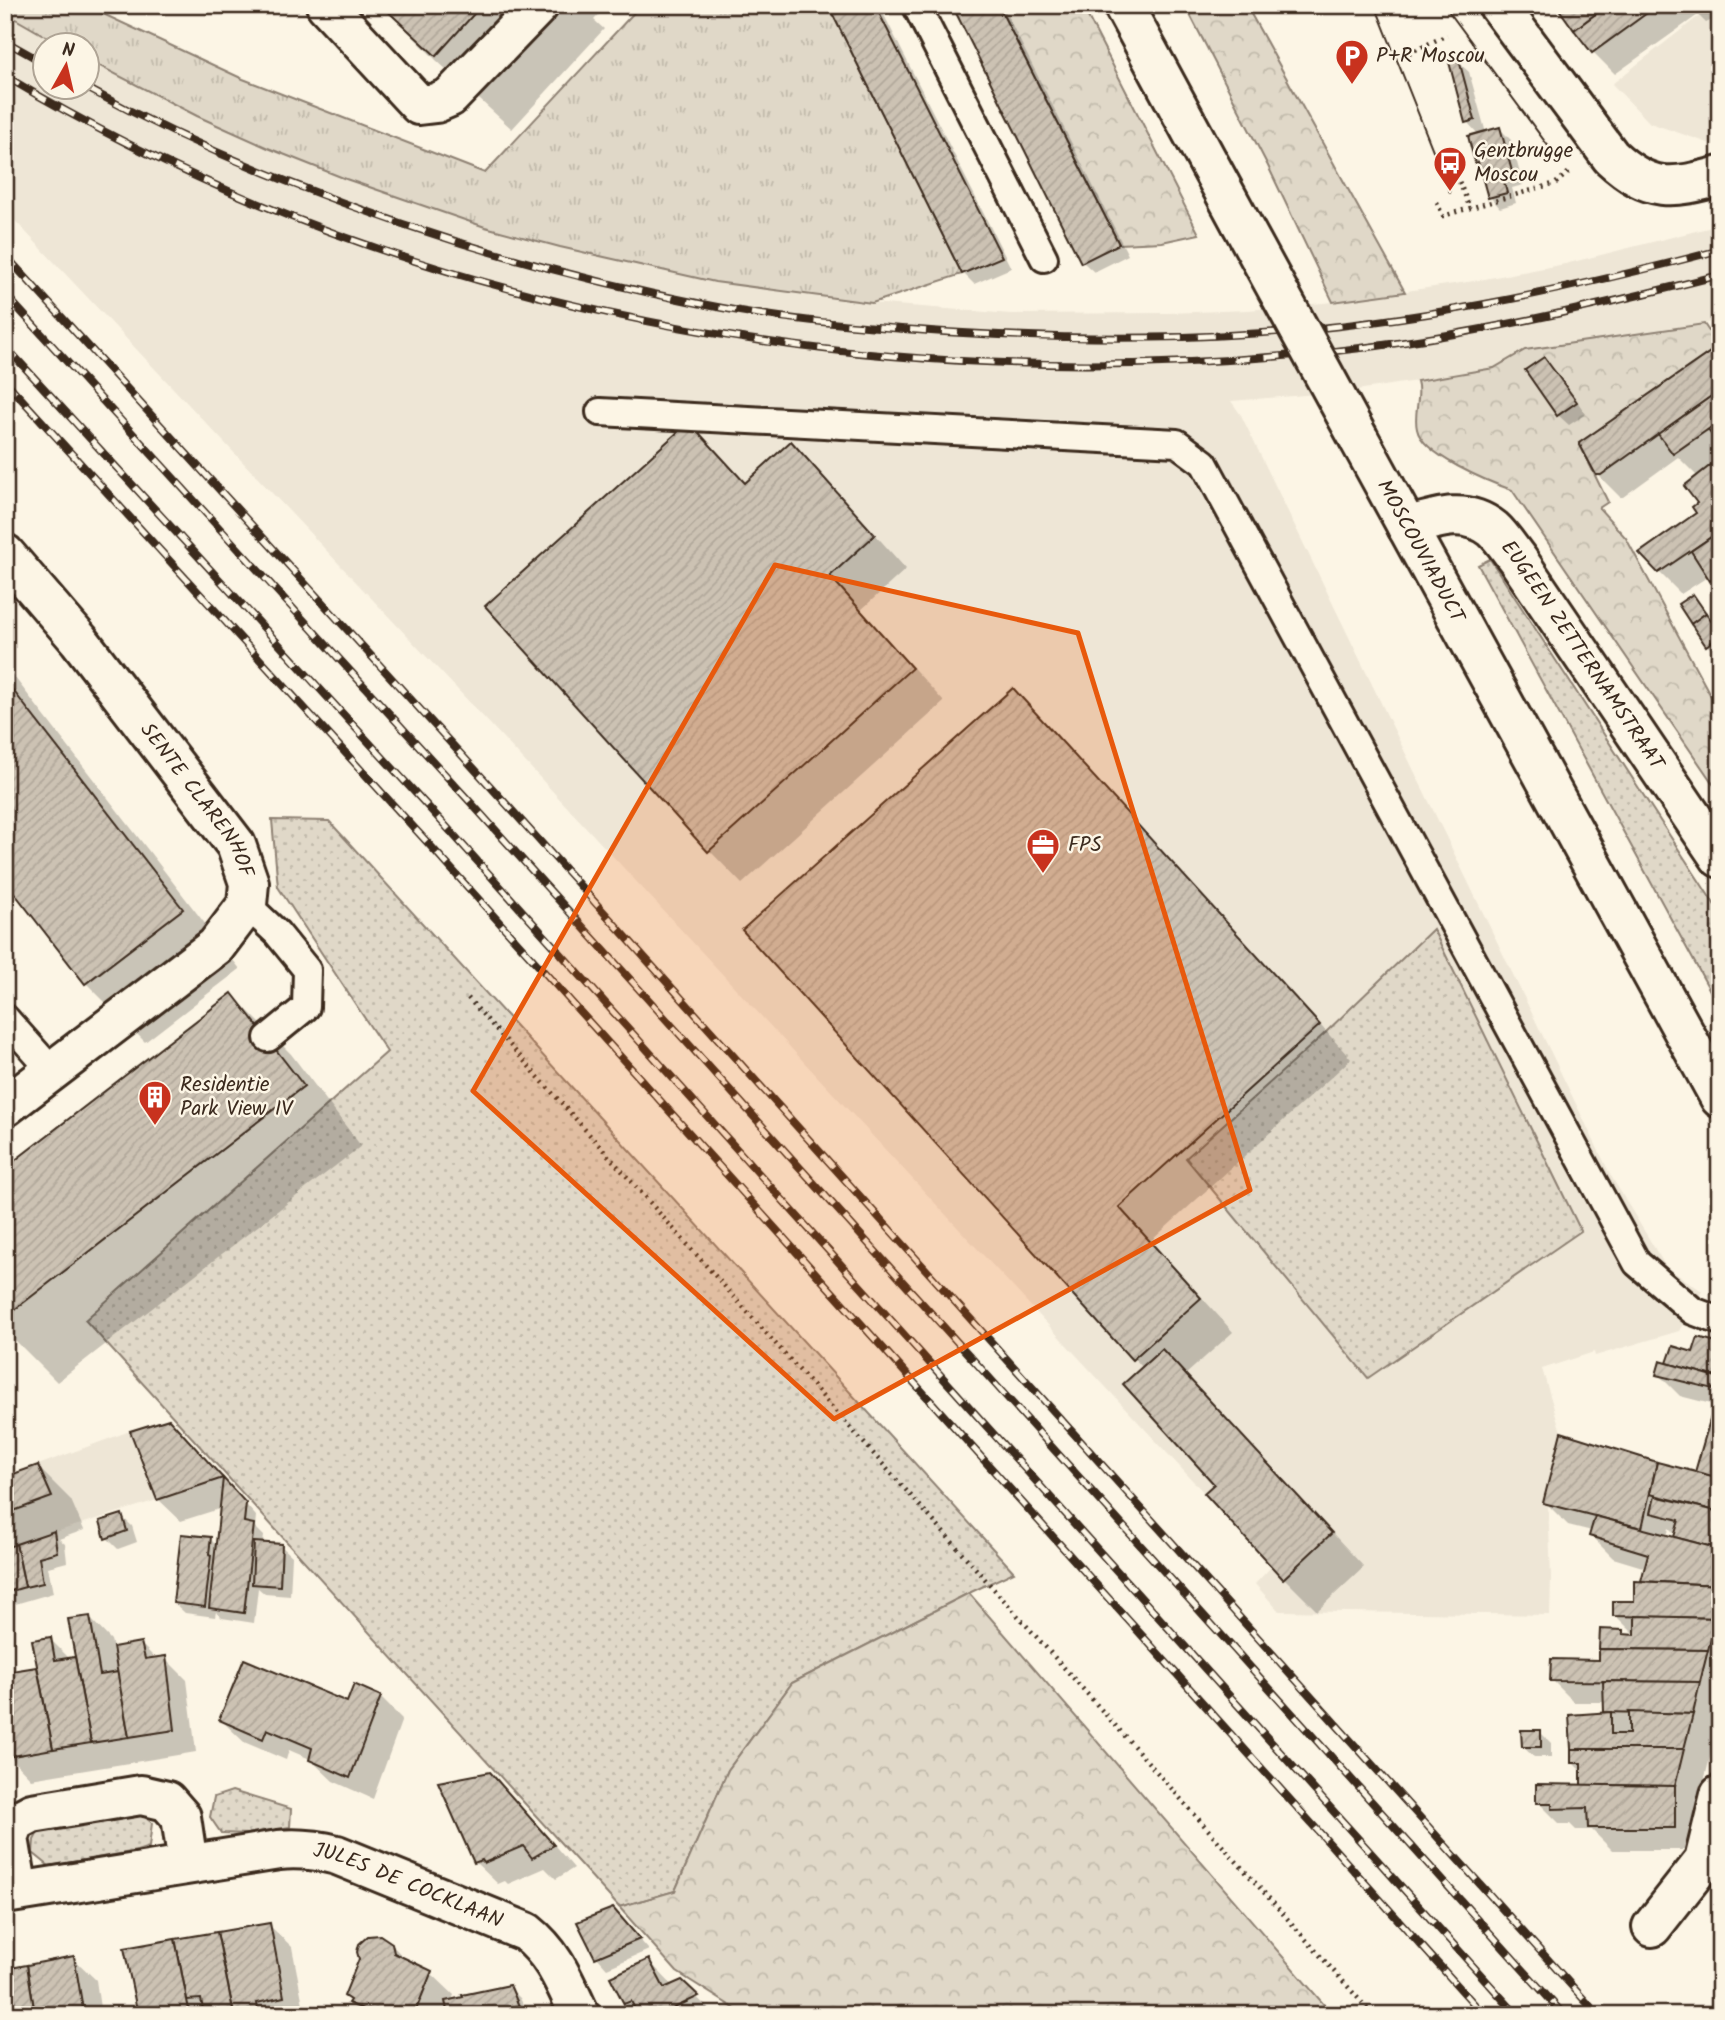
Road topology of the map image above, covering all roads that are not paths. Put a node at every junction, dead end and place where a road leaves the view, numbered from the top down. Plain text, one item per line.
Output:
1 (326, 5) edge
2 (539, 5) edge
3 (916, 5) edge
4 (1122, 5) edge
5 (1498, 5) edge
6 (1706, 180) edge
7 (1044, 258) dead end
8 (600, 412) dead end
9 (1407, 527) junction
10 (5, 554) edge
11 (1720, 858) edge
12 (247, 905) junction
13 (5, 1018) edge
14 (268, 1038) dead end
15 (52, 1071) junction
16 (1720, 1098) edge
17 (5, 1107) edge
18 (1720, 1321) edge
19 (1720, 1795) edge
20 (188, 1864) junction
21 (12, 1893) edge
22 (1652, 1927) dead end
23 (580, 2015) edge

1 - 2 street
3 - 7 lane
4 - 9 street, MOSCOUVIADUCT, bridge
5 - 6 street
8 - 18 lane
9 - 11 street, EUGEEN ZETTERNAMSTRAAT
9 - 16 street, MOSCOUVIADUCT
10 - 12 street, SENTE CLARENHOF
12 - 14 lane
12 - 15 street, SENTE CLARENHOF
13 - 15 lane
15 - 17 street, SENTE CLARENHOF
19 - 22 street
20 - 21 street, JULES DE COCKLAAN
20 - 21 street, JULES DE COCKLAAN
20 - 23 street, JULES DE COCKLAAN

